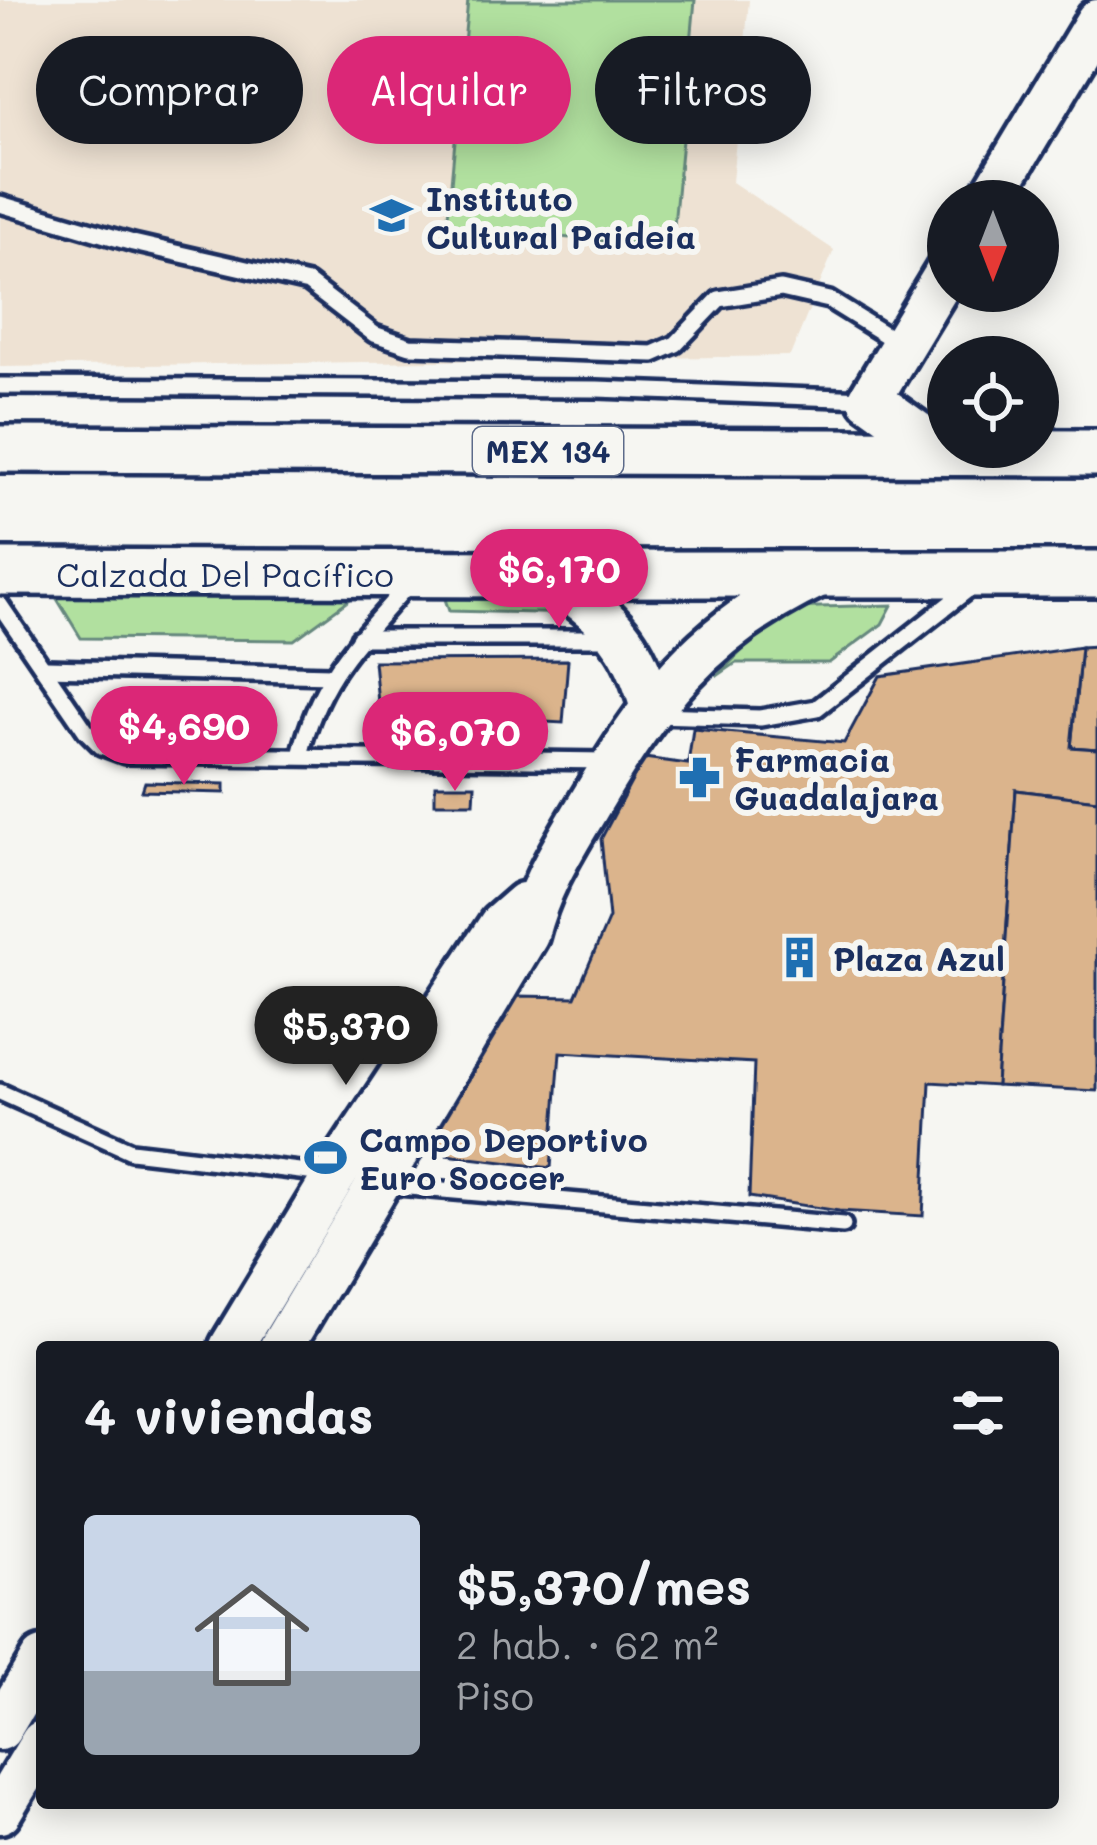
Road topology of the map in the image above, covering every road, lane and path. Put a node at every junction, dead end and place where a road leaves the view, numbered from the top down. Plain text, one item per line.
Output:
1 (1097, 21) edge
2 (1002, 180) edge
3 (0, 204) edge
4 (927, 304) edge
5 (903, 345) junction
6 (0, 386) edge
7 (870, 399) junction
8 (927, 440) edge
9 (0, 449) edge
10 (927, 452) edge
11 (1059, 452) edge
12 (1097, 452) edge
13 (0, 572) edge
14 (607, 572) junction
15 (418, 574) junction
16 (988, 574) junction
17 (1097, 574) edge
18 (818, 576) junction
19 (0, 605) edge
20 (359, 638) junction
21 (623, 638) junction
22 (46, 668) junction
23 (331, 674) junction
24 (648, 710) junction
25 (300, 756) junction
26 (614, 761) junction
27 (538, 892) junction
28 (0, 1092) edge
29 (335, 1175) junction
30 (381, 1184) junction
31 (843, 1225) dead end
32 (235, 1341) edge
33 (285, 1341) edge
34 (36, 1669) edge
35 (0, 1729) edge
36 (36, 1752) edge
37 (0, 1812) edge

1 - 2 main road
3 - 5 lane
4 - 5 main road
5 - 7 main road
6 - 7 lane
7 - 8 main road
9 - 10 main road, MEX 134
11 - 12 main road, MEX 134
13 - 15 main road, Calzada Del Pacífico
14 - 15 main road, Calzada Del Pacífico
14 - 18 main road, Calzada Del Pacífico
14 - 21 main road
15 - 20 lane
16 - 17 main road, Calzada Del Pacífico
16 - 18 main road, Calzada Del Pacífico
16 - 24 lane
18 - 24 main road
19 - 22 lane
20 - 21 lane
20 - 23 lane
21 - 24 main road
22 - 23 lane
22 - 25 lane
23 - 25 lane
24 - 26 main road
25 - 26 lane
26 - 27 main road
27 - 29 main road
27 - 30 main road
28 - 29 lane
29 - 32 main road
30 - 31 lane
30 - 33 main road
34 - 35 main road
36 - 37 main road

